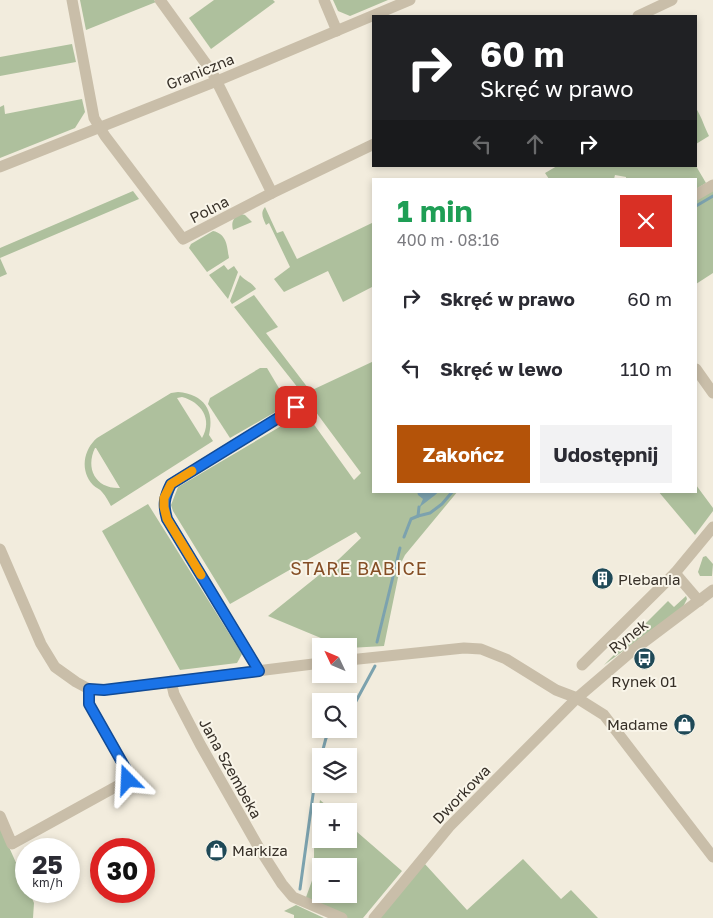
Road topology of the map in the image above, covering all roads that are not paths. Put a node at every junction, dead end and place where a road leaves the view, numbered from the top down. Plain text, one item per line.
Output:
1 (72, 0) edge
2 (160, 0) edge
3 (324, 0) edge
4 (410, 0) edge
5 (672, 0) edge
6 (374, 15) edge
7 (640, 15) edge
8 (372, 16) edge
9 (337, 30) junction
10 (217, 81) junction
11 (100, 127) junction
12 (372, 145) edge
13 (0, 167) edge
14 (713, 185) edge
15 (272, 193) junction
16 (697, 194) edge
17 (697, 370) edge
18 (713, 394) edge
19 (296, 407) dead end
20 (713, 527) edge
21 (0, 549) edge
22 (675, 573) junction
23 (713, 590) edge
24 (699, 601) junction
25 (358, 659) edge
26 (312, 664) edge
27 (582, 665) dead end
28 (259, 671) junction
29 (171, 681) junction
30 (89, 689) junction
31 (577, 698) junction
32 (0, 816) edge
33 (713, 858) edge
34 (342, 918) edge
35 (374, 918) edge

1 - 11 street, Polna
2 - 10 street
3 - 9 street
4 - 6 street, Graniczna
5 - 7 street
8 - 9 street, Graniczna
9 - 10 street, Graniczna
10 - 11 street, Graniczna
10 - 15 street
11 - 13 street, Graniczna
11 - 15 street, Polna
12 - 15 street, Polna
14 - 16 street
17 - 18 street
19 - 28 street
20 - 22 street, Rynek
21 - 30 street
22 - 24 street
22 - 27 street, Rynek
23 - 24 street, Rynek
24 - 31 street, Rynek
25 - 31 street
26 - 28 street
28 - 29 street
29 - 30 street
29 - 34 street, Jana Szembeka
30 - 32 street
31 - 33 street
31 - 35 street, Dworkowa

